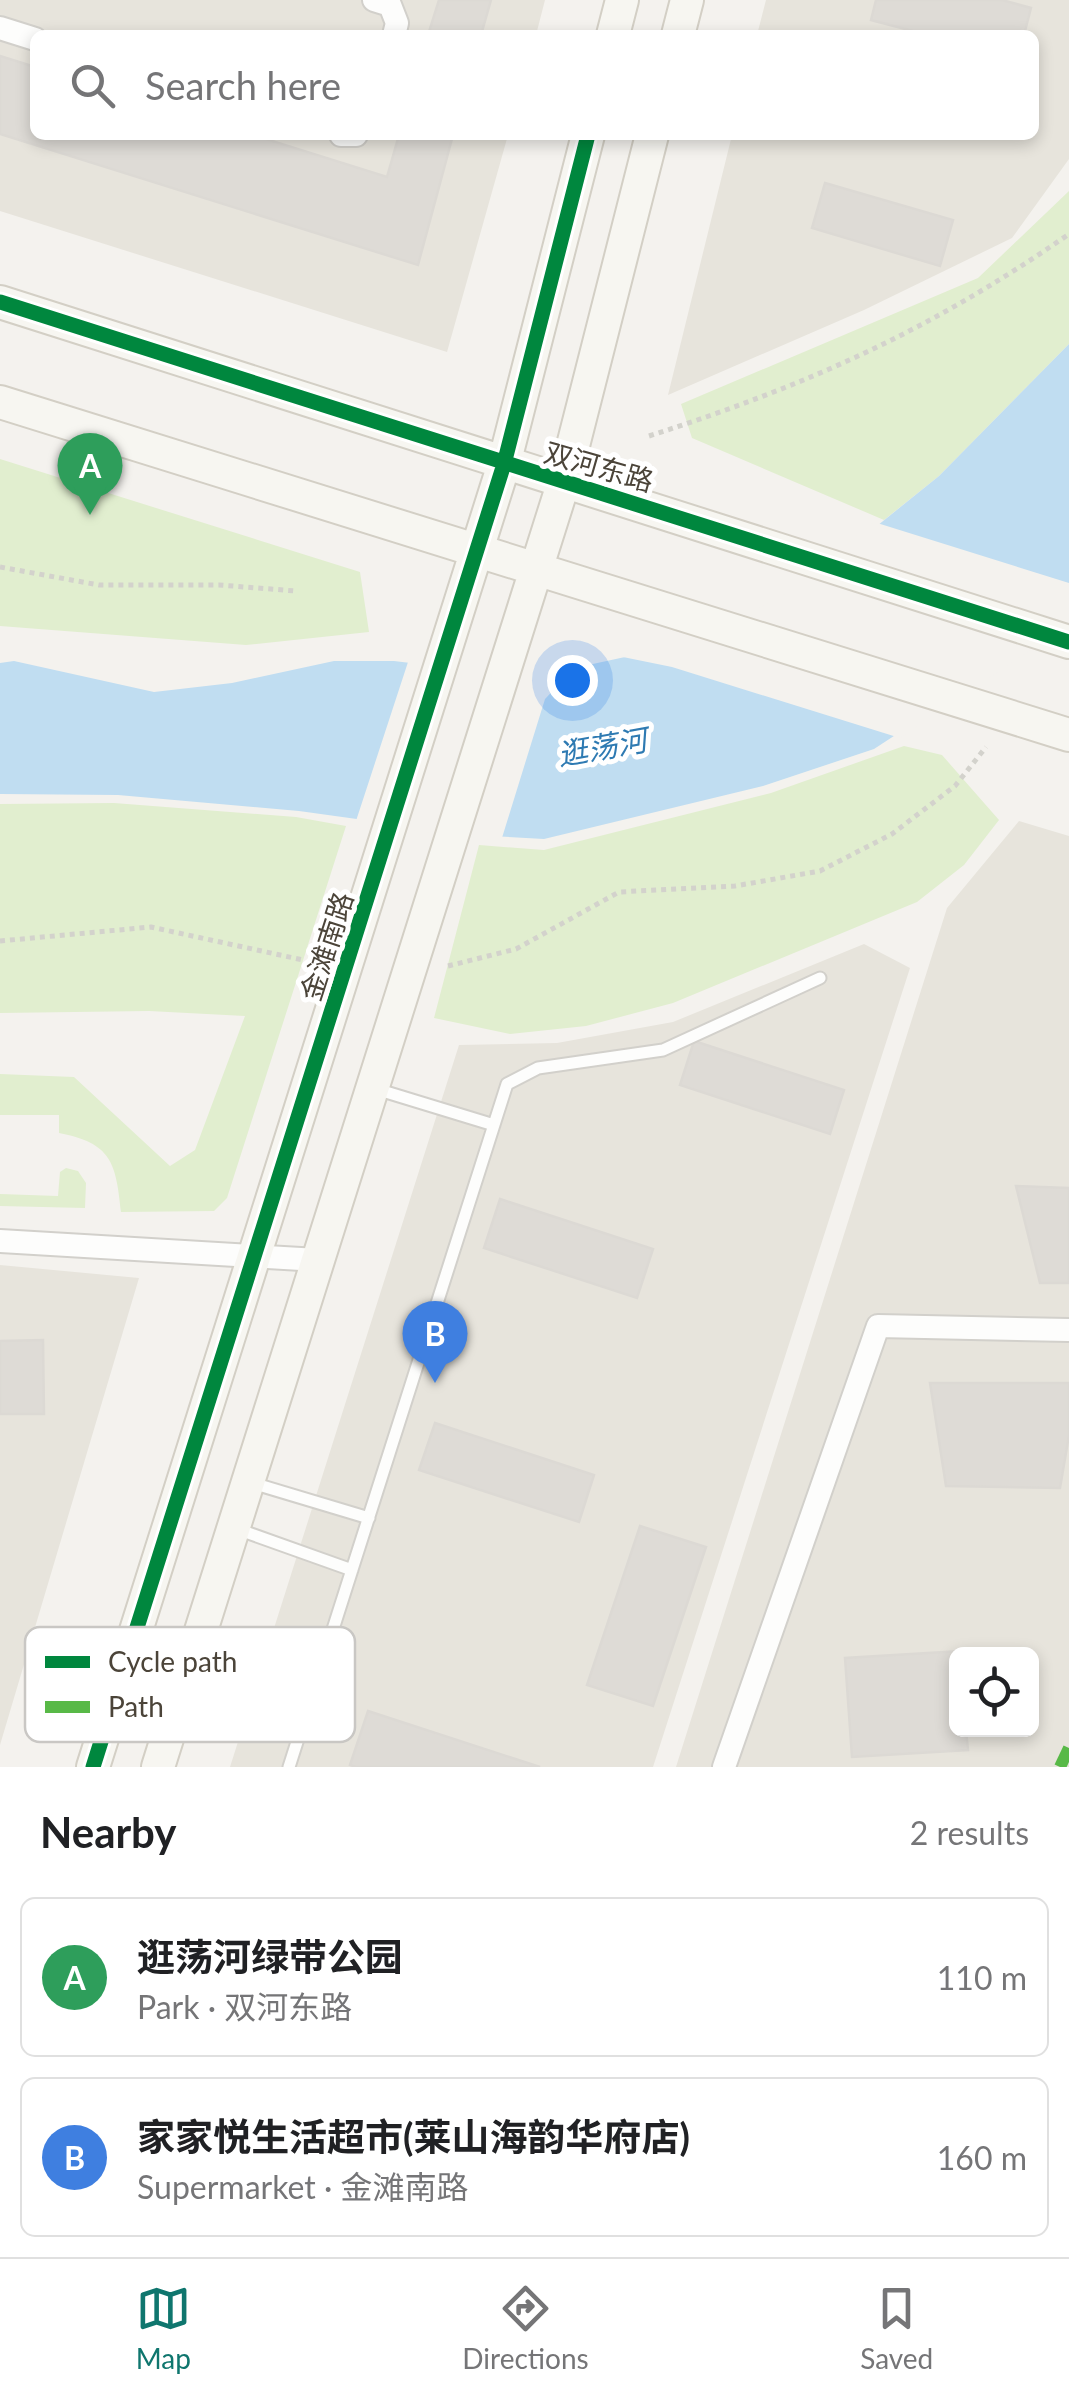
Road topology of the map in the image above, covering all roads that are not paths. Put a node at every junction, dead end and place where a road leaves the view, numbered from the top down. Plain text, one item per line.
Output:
1 (374, 0) edge
2 (622, 0) edge
3 (687, 0) edge
4 (0, 28) edge
5 (395, 30) edge
6 (614, 30) edge
7 (679, 30) edge
8 (30, 37) edge
9 (587, 140) edge
10 (651, 140) edge
11 (0, 302) edge
12 (0, 402) edge
13 (504, 464) junction
14 (564, 482) junction
15 (476, 553) junction
16 (535, 570) junction
17 (1069, 642) edge
18 (1069, 736) edge
19 (820, 978) dead end
20 (372, 1087) junction
21 (494, 1125) junction
22 (0, 1241) edge
23 (252, 1254) junction
24 (318, 1260) junction
25 (1069, 1330) edge
26 (248, 1482) junction
27 (369, 1518) junction
28 (233, 1528) junction
29 (352, 1570) junction
30 (136, 1627) edge
31 (202, 1627) edge
32 (334, 1627) edge
33 (101, 1742) edge
34 (166, 1742) edge
35 (297, 1742) edge
36 (93, 1767) edge
37 (158, 1767) edge
38 (289, 1767) edge
39 (724, 1767) edge

1 - 5 street
2 - 6 street
3 - 7 street
4 - 8 street
9 - 13 street, 金滩南路
10 - 14 street
11 - 13 street, 双河东路
12 - 15 street
13 - 14 street, 双河东路
13 - 15 street, 金滩南路
14 - 16 street
14 - 17 street, 双河东路
15 - 16 street
15 - 23 street, 金滩南路
16 - 18 street
16 - 20 street
19 - 21 lane
20 - 21 lane
20 - 24 street
21 - 27 lane
22 - 23 street
23 - 24 street
23 - 30 street, 金滩南路
24 - 26 street
25 - 39 street
26 - 27 lane
26 - 28 street
27 - 29 lane
28 - 29 lane
28 - 31 street
29 - 32 lane
33 - 36 street, 金滩南路
34 - 37 street
35 - 38 lane

